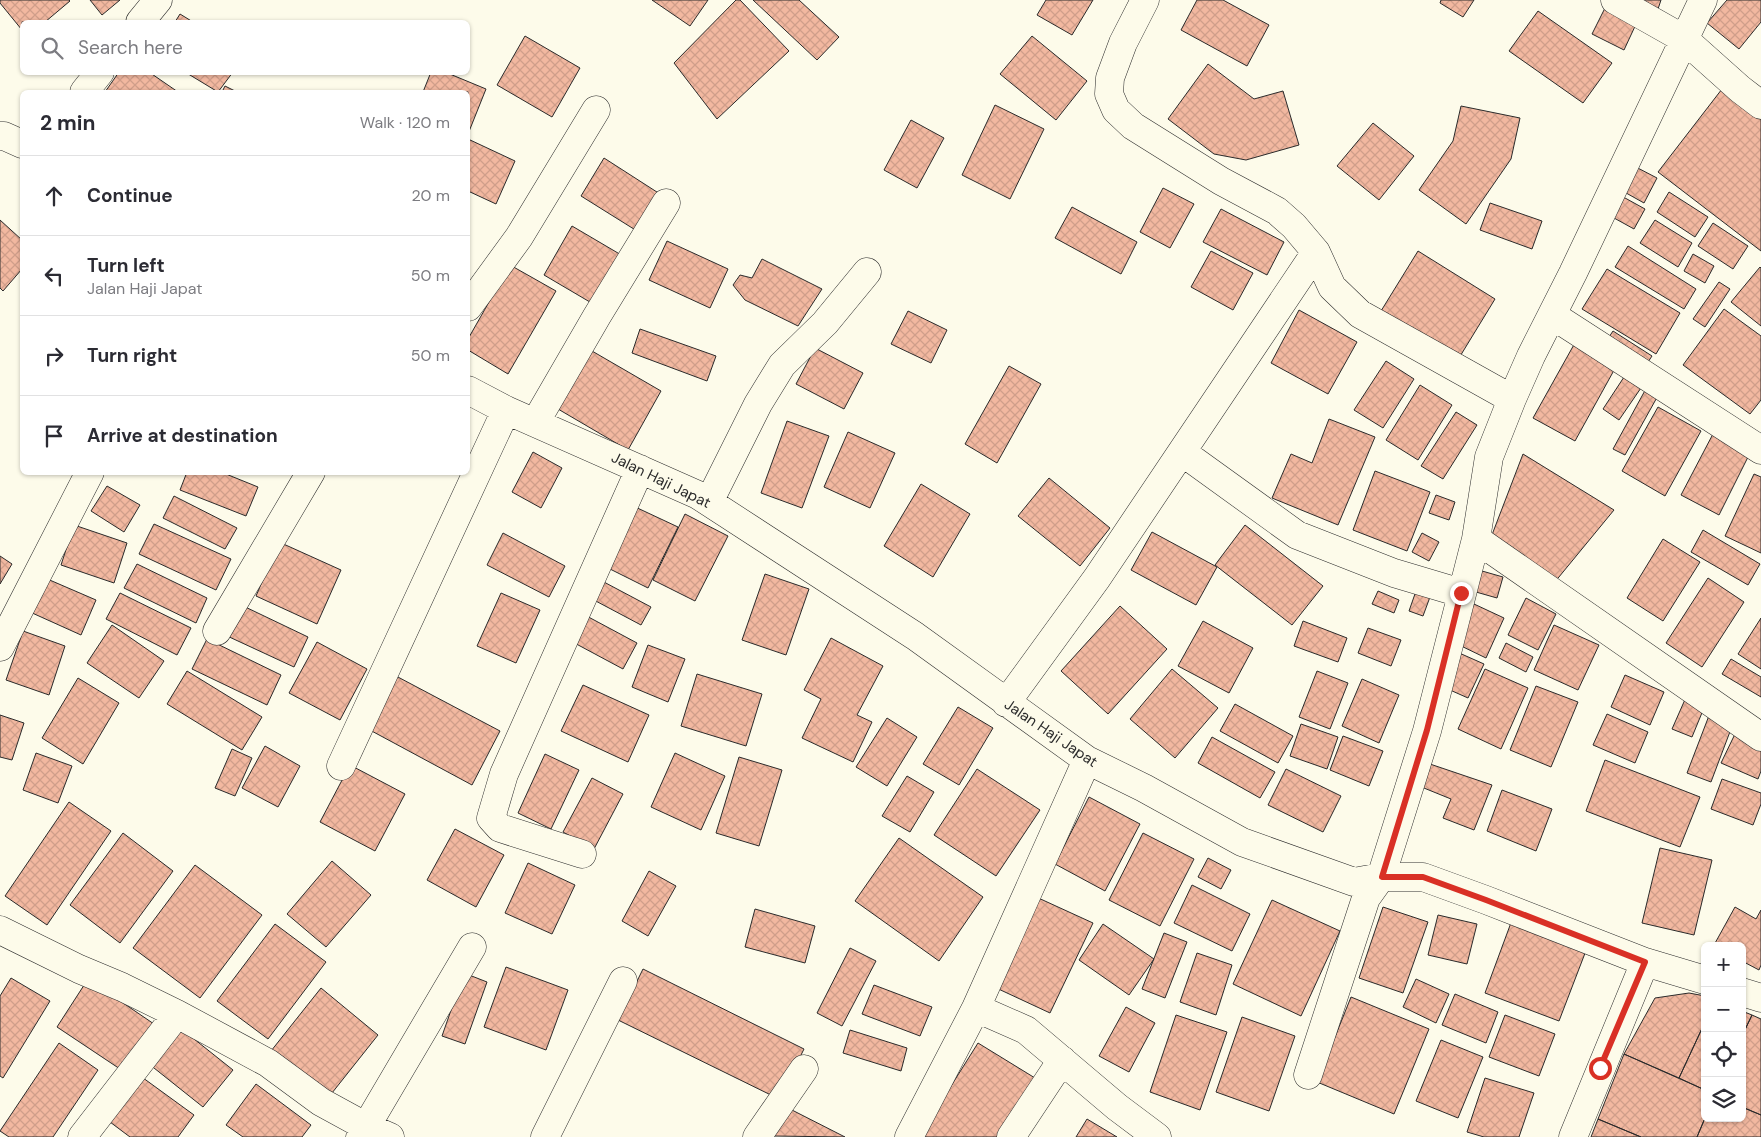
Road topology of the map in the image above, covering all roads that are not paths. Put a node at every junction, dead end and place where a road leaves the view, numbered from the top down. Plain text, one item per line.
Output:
1 (158, 0) edge
2 (1145, 0) edge
3 (1615, 0) edge
4 (1703, 0) edge
5 (142, 20) edge
6 (1684, 39) junction
7 (98, 75) edge
8 (86, 90) edge
9 (1761, 105) edge
10 (596, 110) dead end
11 (0, 136) edge
12 (20, 143) edge
13 (666, 203) dead end
14 (1316, 252) junction
15 (866, 272) dead end
16 (470, 304) edge
17 (1552, 314) junction
18 (470, 391) edge
19 (1512, 399) junction
20 (506, 410) junction
21 (536, 423) junction
22 (1761, 450) edge
23 (1182, 452) junction
24 (640, 468) junction
25 (88, 475) edge
26 (309, 475) edge
27 (709, 502) junction
28 (1476, 539) junction
29 (1461, 593) junction
30 (217, 631) dead end
31 (0, 647) edge
32 (1006, 703) junction
33 (1761, 737) edge
34 (1087, 760) junction
35 (341, 766) dead end
36 (582, 854) dead end
37 (1382, 877) junction
38 (0, 930) edge
39 (472, 947) dead end
40 (1645, 962) junction
41 (1701, 979) edge
42 (623, 981) dead end
43 (1746, 993) edge
44 (1761, 998) edge
45 (976, 1008) junction
46 (177, 1014) junction
47 (1062, 1060) junction
48 (804, 1069) dead end
49 (1308, 1075) dead end
50 (362, 1132) edge
51 (82, 1137) edge
52 (390, 1137) edge
53 (545, 1137) edge
54 (757, 1137) edge
55 (909, 1137) edge
56 (1012, 1137) edge
57 (1157, 1137) edge
58 (1573, 1137) edge

1 - 5 street
2 - 14 street
3 - 6 street
4 - 6 street
6 - 9 street
6 - 17 street
7 - 8 street
10 - 16 street
11 - 12 street
13 - 21 street
14 - 19 street
14 - 23 street
15 - 27 street
17 - 19 street
17 - 22 street
18 - 20 street, Jalan Haji Japat
19 - 28 street
20 - 21 street, Jalan Haji Japat
20 - 35 street
21 - 24 street, Jalan Haji Japat
23 - 29 street
23 - 32 street
24 - 27 street, Jalan Haji Japat
24 - 36 street
25 - 31 street
26 - 30 street
27 - 32 street, Jalan Haji Japat
28 - 29 street
28 - 33 street
29 - 37 street
32 - 34 street, Jalan Haji Japat
34 - 37 street, Jalan Haji Japat
34 - 45 street
37 - 40 street, Jalan Haji Japat
37 - 49 street
38 - 46 street
39 - 50 street
40 - 41 street, Jalan Haji Japat
40 - 58 street
42 - 53 street
43 - 44 street
45 - 47 street
45 - 55 street
46 - 50 street
46 - 51 street
47 - 56 street
47 - 57 street
48 - 54 street
50 - 52 street

